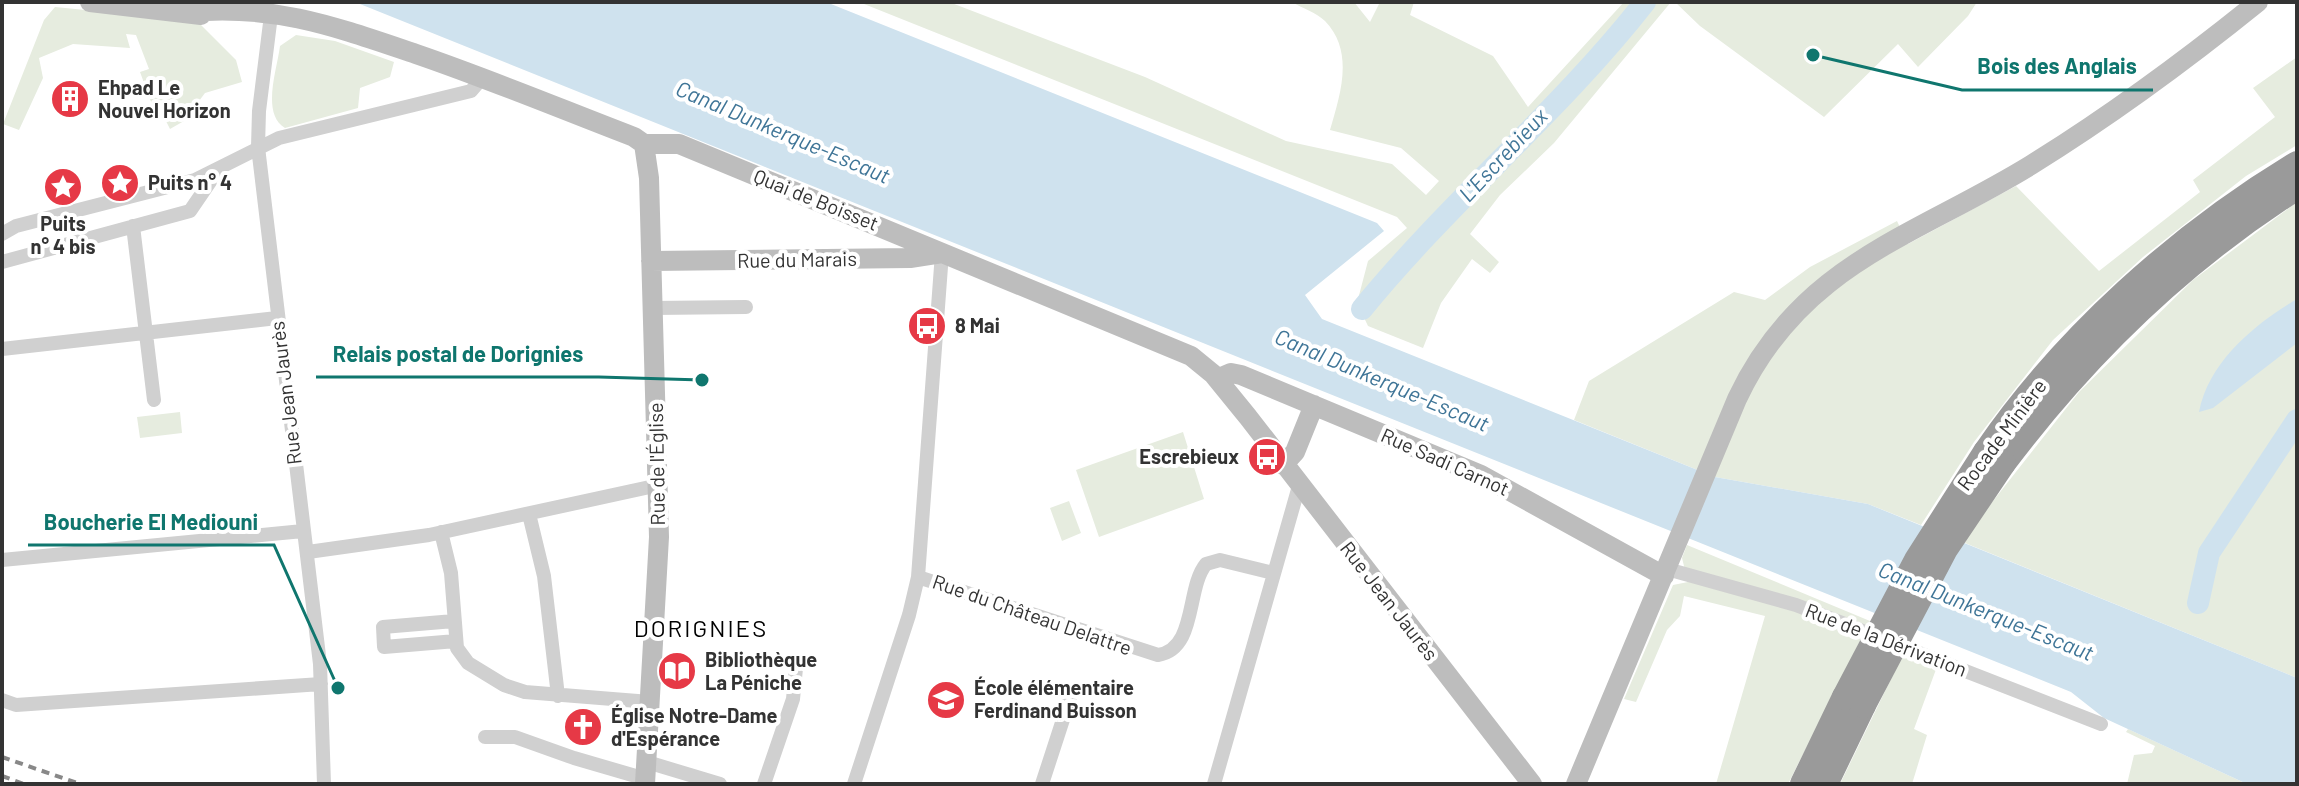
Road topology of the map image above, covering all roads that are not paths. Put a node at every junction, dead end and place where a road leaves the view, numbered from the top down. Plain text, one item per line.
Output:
1 (90, 2) edge
2 (2258, 2) edge
3 (204, 10) edge
4 (272, 13) edge
5 (483, 77) junction
6 (644, 144) junction
7 (258, 147) junction
8 (2297, 164) edge
9 (218, 170) junction
10 (2297, 187) edge
11 (133, 226) junction
12 (2, 234) edge
13 (942, 253) junction
14 (651, 261) junction
15 (2, 262) edge
16 (746, 307) dead end
17 (653, 308) junction
18 (277, 318) junction
19 (147, 334) junction
20 (2, 349) edge
21 (1217, 379) junction
22 (154, 400) dead end
23 (1314, 405) junction
24 (1248, 417) joint
25 (1995, 457) junction
26 (1283, 465) junction
27 (659, 485) junction
28 (1299, 486) junction
29 (529, 514) junction
30 (303, 531) junction
31 (441, 532) junction
32 (308, 552) junction
33 (2, 560) edge
34 (1667, 570) junction
35 (1273, 573) junction
36 (918, 577) junction
37 (454, 621) junction
38 (456, 641) junction
39 (796, 668) dead end
40 (321, 684) junction
41 (1071, 695) dead end
42 (558, 696) junction
43 (2, 700) edge
44 (1854, 701) junction
45 (650, 702) junction
46 (2101, 724) dead end
47 (485, 737) dead end
48 (646, 775) edge
49 (324, 784) edge
50 (720, 784) edge
51 (764, 784) edge
52 (854, 784) edge
53 (1042, 784) edge
54 (1214, 784) edge
55 (1532, 784) edge
56 (1576, 784) edge
57 (1803, 784) edge
58 (1825, 784) edge

1 - 3 street, Quai de Boisset
2 - 34 street
3 - 4 street, Quai de Boisset
4 - 5 street, Quai de Boisset
4 - 7 street, Rue Jean Jaurès
5 - 6 street, Quai de Boisset
5 - 7 street
6 - 13 street, Quai de Boisset
6 - 14 street, Rue de l'Église
7 - 9 street
7 - 18 street, Rue Jean Jaurès
8 - 25 highway, Rocade Minière
9 - 11 street
9 - 12 street
10 - 25 highway, Rocade Minière
11 - 15 street
11 - 19 street
13 - 14 street, Rue du Marais
13 - 21 street, Quai de Boisset
13 - 36 street
14 - 17 street, Rue de l'Église
16 - 17 street
17 - 27 street, Rue de l'Église
18 - 19 street
18 - 30 street, Rue Jean Jaurès
19 - 20 street
19 - 22 street
21 - 23 street, Rue Sadi Carnot
21 - 24 street, Quai de Boisset
23 - 26 street
23 - 34 street, Rue Sadi Carnot
24 - 26 street, Rue Jean Jaurès
25 - 44 highway, Rocade Minière, bridge
26 - 28 street, Rue Jean Jaurès
27 - 29 street
27 - 45 street, Rue de l'Église
28 - 35 street
28 - 55 street, Rue Jean Jaurès
29 - 31 street
29 - 42 street
30 - 32 street, Rue Jean Jaurès
30 - 33 street
31 - 32 street
31 - 37 street
32 - 40 street, Rue Jean Jaurès
34 - 46 street, Rue de la Dérivation
34 - 56 street
35 - 36 street, Rue du Château Delattre
35 - 54 street
36 - 52 street
37 - 38 street
37 - 38 street
38 - 42 street
39 - 51 street
40 - 43 street
40 - 49 street, Rue Jean Jaurès
41 - 53 street
42 - 45 street
44 - 57 highway, Rocade Minière
44 - 58 highway, Rocade Minière
45 - 48 street, Rue de l'Église
47 - 48 street
48 - 50 street

